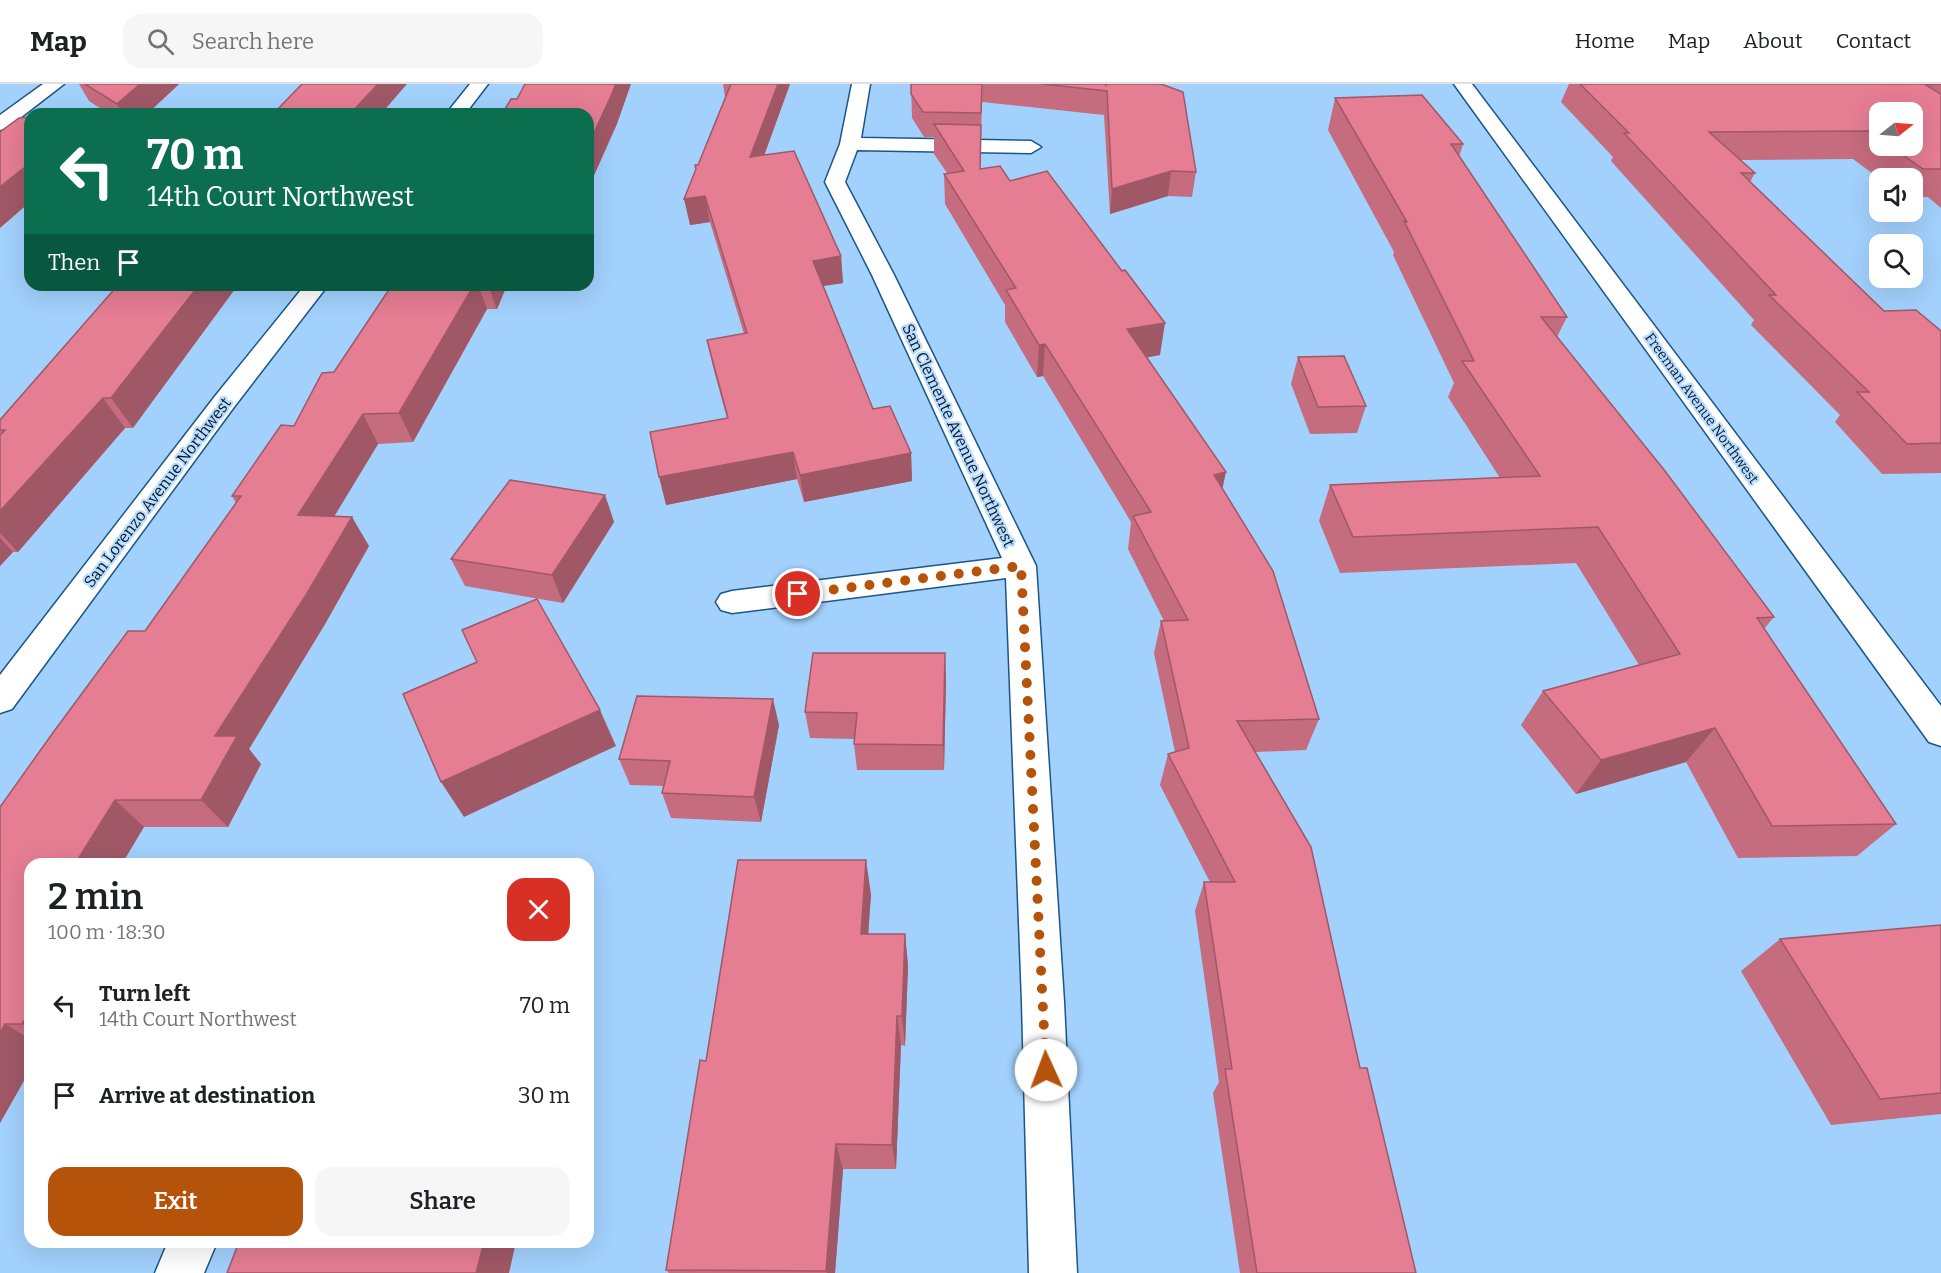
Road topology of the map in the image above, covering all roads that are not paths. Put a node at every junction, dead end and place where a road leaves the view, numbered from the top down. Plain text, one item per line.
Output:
1 (55, 84) edge
2 (479, 84) edge
3 (861, 84) edge
4 (1463, 84) edge
5 (460, 108) edge
6 (0, 124) edge
7 (850, 144) junction
8 (1031, 147) dead end
9 (312, 291) edge
10 (1021, 566) junction
11 (732, 602) dead end
12 (0, 700) edge
13 (1941, 732) edge
14 (190, 1248) edge
15 (179, 1273) edge
16 (1053, 1273) edge

1 - 6 street
2 - 5 street
3 - 7 street, San Clemente Avenue Northwest
4 - 13 street, Freeman Avenue Northwest
7 - 8 street
7 - 10 street, San Clemente Avenue Northwest
9 - 12 street, San Lorenzo Avenue Northwest
10 - 11 street
10 - 16 street, San Clemente Avenue Northwest
14 - 15 street

